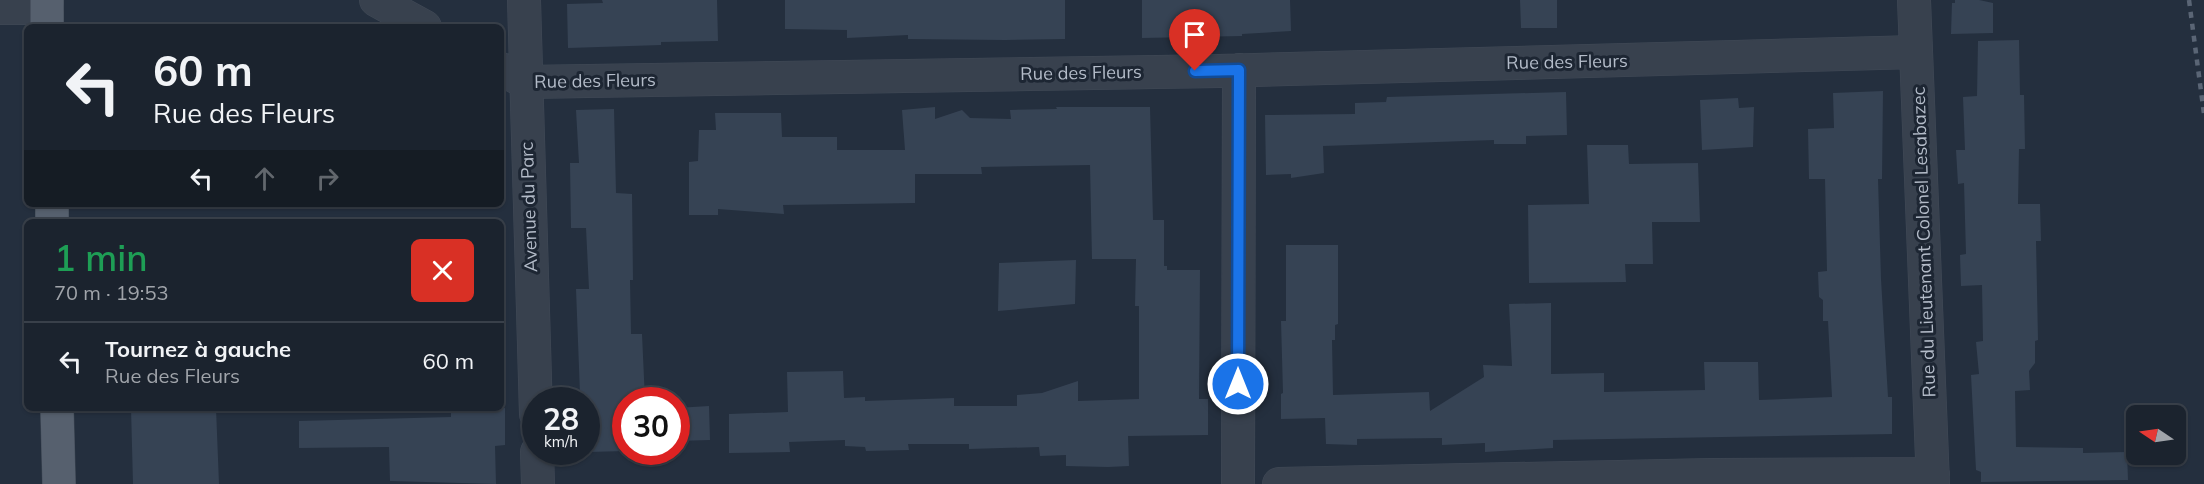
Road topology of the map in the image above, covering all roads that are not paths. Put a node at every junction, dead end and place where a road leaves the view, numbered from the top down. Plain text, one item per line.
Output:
1 (376, 0) edge
2 (524, 0) edge
3 (1914, 0) edge
4 (0, 8) edge
5 (47, 12) edge
6 (420, 24) edge
7 (1916, 52) junction
8 (1239, 70) junction
9 (513, 75) edge
10 (534, 387) edge
11 (57, 411) edge
12 (537, 465) edge
13 (1933, 479) edge
14 (59, 484) edge
15 (538, 484) edge
16 (1238, 484) edge
17 (1279, 484) edge

1 - 6 street
2 - 9 street, Avenue du Parc
3 - 7 street, Rue du Lieutenant Colonel Lesabazec
4 - 5 street
7 - 8 street, Rue des Fleurs
7 - 13 street, Rue du Lieutenant Colonel Lesabazec
8 - 9 street, Rue des Fleurs
8 - 16 street
9 - 10 street, Avenue du Parc
11 - 14 main road
12 - 15 street
13 - 17 street

